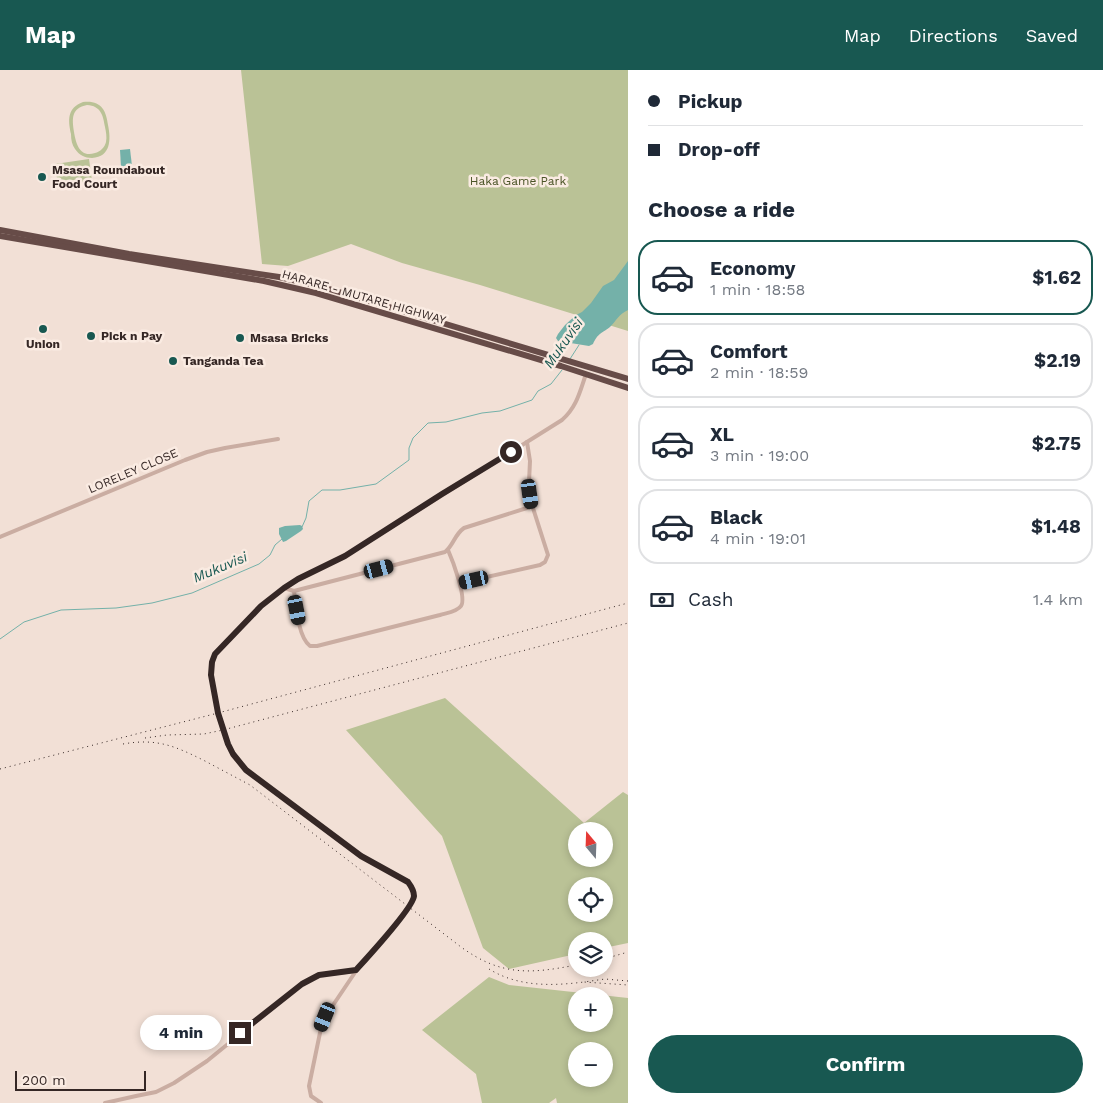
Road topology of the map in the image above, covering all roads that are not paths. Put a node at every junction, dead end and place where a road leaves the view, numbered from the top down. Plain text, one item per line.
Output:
1 (0, 230) edge
2 (0, 236) edge
3 (588, 367) junction
4 (586, 375) junction
5 (628, 379) edge
6 (628, 388) edge
7 (278, 439) dead end
8 (527, 442) junction
9 (532, 505) junction
10 (0, 537) edge
11 (448, 550) junction
12 (460, 583) junction
13 (284, 588) junction
14 (294, 591) junction
15 (356, 970) junction
16 (105, 1103) edge
17 (321, 1103) edge

1 - 3 highway, HARARE - MUTARE HIGHWAY
2 - 4 highway, HARARE - MUTARE HIGHWAY
3 - 4 street
3 - 5 highway, HARARE - MUTARE HIGHWAY
4 - 6 highway, HARARE - MUTARE HIGHWAY
4 - 8 street
7 - 10 street, LORELEY CLOSE
8 - 9 street
8 - 13 street
9 - 11 street
9 - 12 street
11 - 12 street
11 - 14 street
12 - 14 street
13 - 14 street
13 - 15 street
15 - 16 street
15 - 17 street

